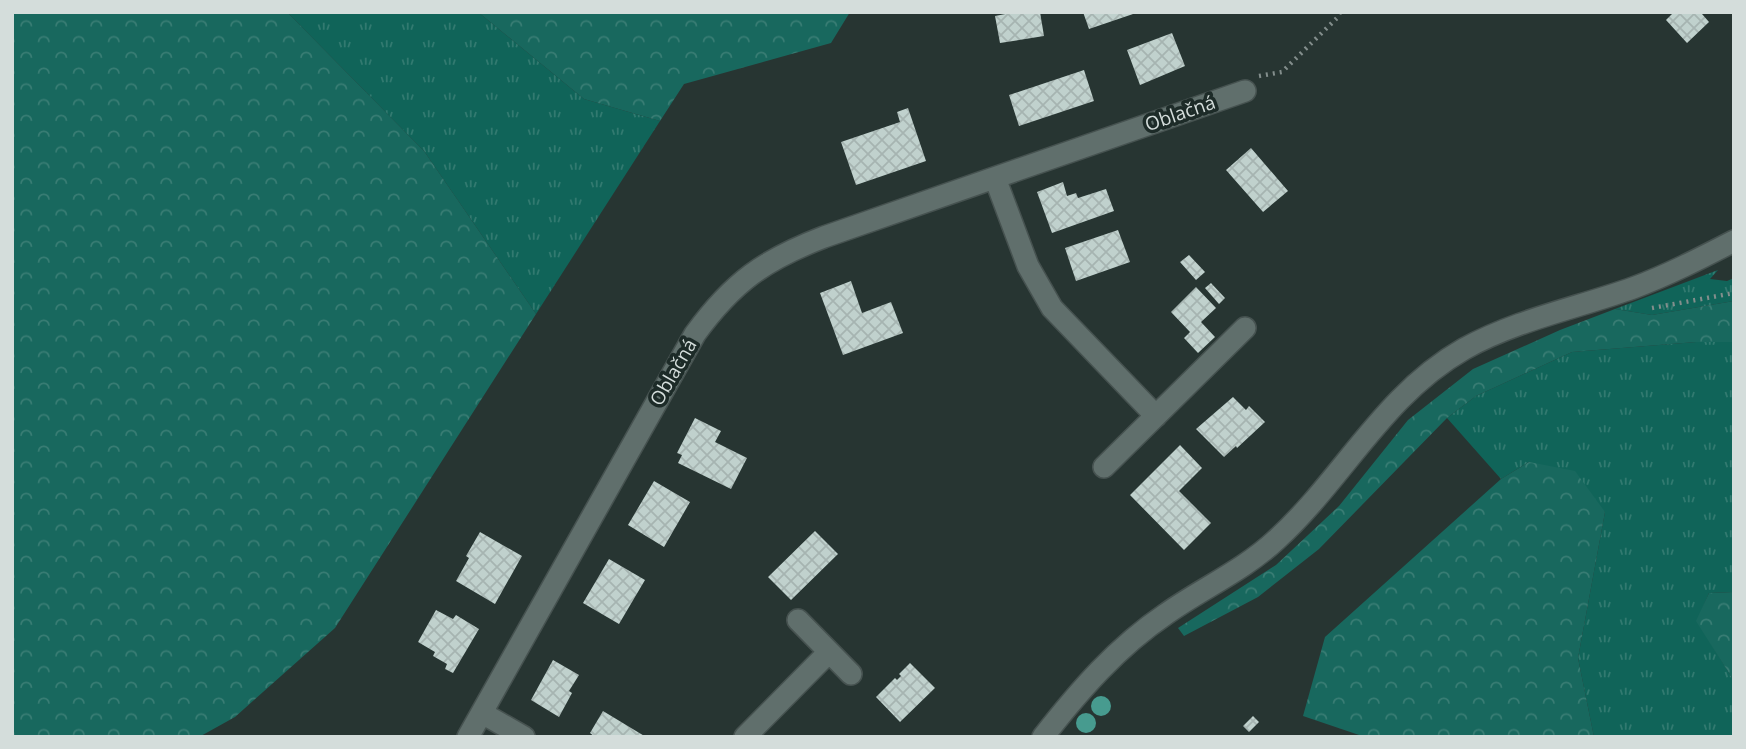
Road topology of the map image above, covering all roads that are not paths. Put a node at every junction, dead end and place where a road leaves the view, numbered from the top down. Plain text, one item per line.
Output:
1 (1248, 84) road end
2 (995, 178) junction
3 (1734, 241) edge
4 (1245, 328) dead end
5 (1156, 416) junction
6 (1104, 467) dead end
7 (798, 620) dead end
8 (829, 652) junction
9 (851, 674) dead end
10 (482, 713) junction
11 (468, 737) edge
12 (524, 737) edge
13 (745, 737) edge
14 (1043, 737) edge

1 - 2 street, Oblačná
2 - 5 street
2 - 10 street, Oblačná
3 - 14 street
4 - 5 street
5 - 6 street
7 - 8 street
8 - 9 street
8 - 13 street
10 - 11 street, Oblačná
10 - 12 street

